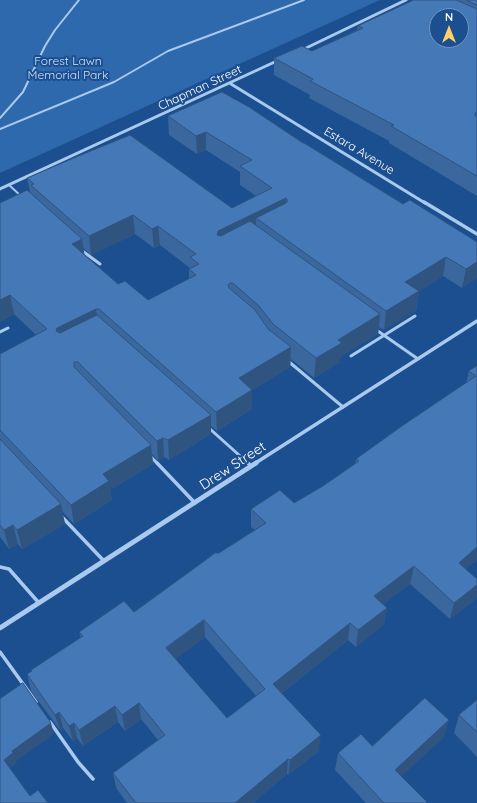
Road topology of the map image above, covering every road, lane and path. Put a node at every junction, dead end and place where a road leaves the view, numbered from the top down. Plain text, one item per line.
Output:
1 (79, 0) edge
2 (304, 0) edge
3 (406, 0) edge
4 (301, 50) edge
5 (280, 60) edge
6 (231, 84) junction
7 (0, 118) edge
8 (0, 129) edge
9 (9, 185) junction
10 (0, 189) edge
11 (25, 200) edge
12 (477, 234) edge
13 (76, 246) edge
14 (100, 264) dead end
15 (415, 316) dead end
16 (477, 321) edge
17 (371, 326) edge
18 (8, 328) dead end
19 (0, 332) edge
20 (384, 335) junction
21 (350, 356) dead end
22 (418, 359) junction
23 (287, 360) edge
24 (343, 407) junction
25 (209, 428) dead end
26 (144, 450) edge
27 (251, 466) junction
28 (195, 503) junction
29 (61, 516) dead end
30 (104, 561) junction
31 (0, 567) edge
32 (39, 603) junction
33 (0, 628) edge
34 (0, 652) edge
35 (39, 707) edge
36 (48, 719) edge
37 (92, 779) dead end

1 - 7 lane
2 - 8 lane
3 - 4 street
5 - 6 street, Chapman Street
6 - 9 street, Chapman Street
6 - 12 street, Estara Avenue
9 - 10 street, Chapman Street
9 - 11 lane
13 - 14 lane
15 - 20 lane
16 - 22 street, Drew Street
17 - 20 lane
18 - 19 lane
20 - 21 lane
20 - 22 lane
22 - 24 street, Drew Street
23 - 24 lane
24 - 27 street, Drew Street
25 - 27 lane
26 - 28 lane
27 - 28 street, Drew Street
28 - 30 street, Drew Street
29 - 30 lane
30 - 32 street, Drew Street
31 - 32 lane
32 - 33 street, Drew Street
34 - 35 lane
36 - 37 lane

